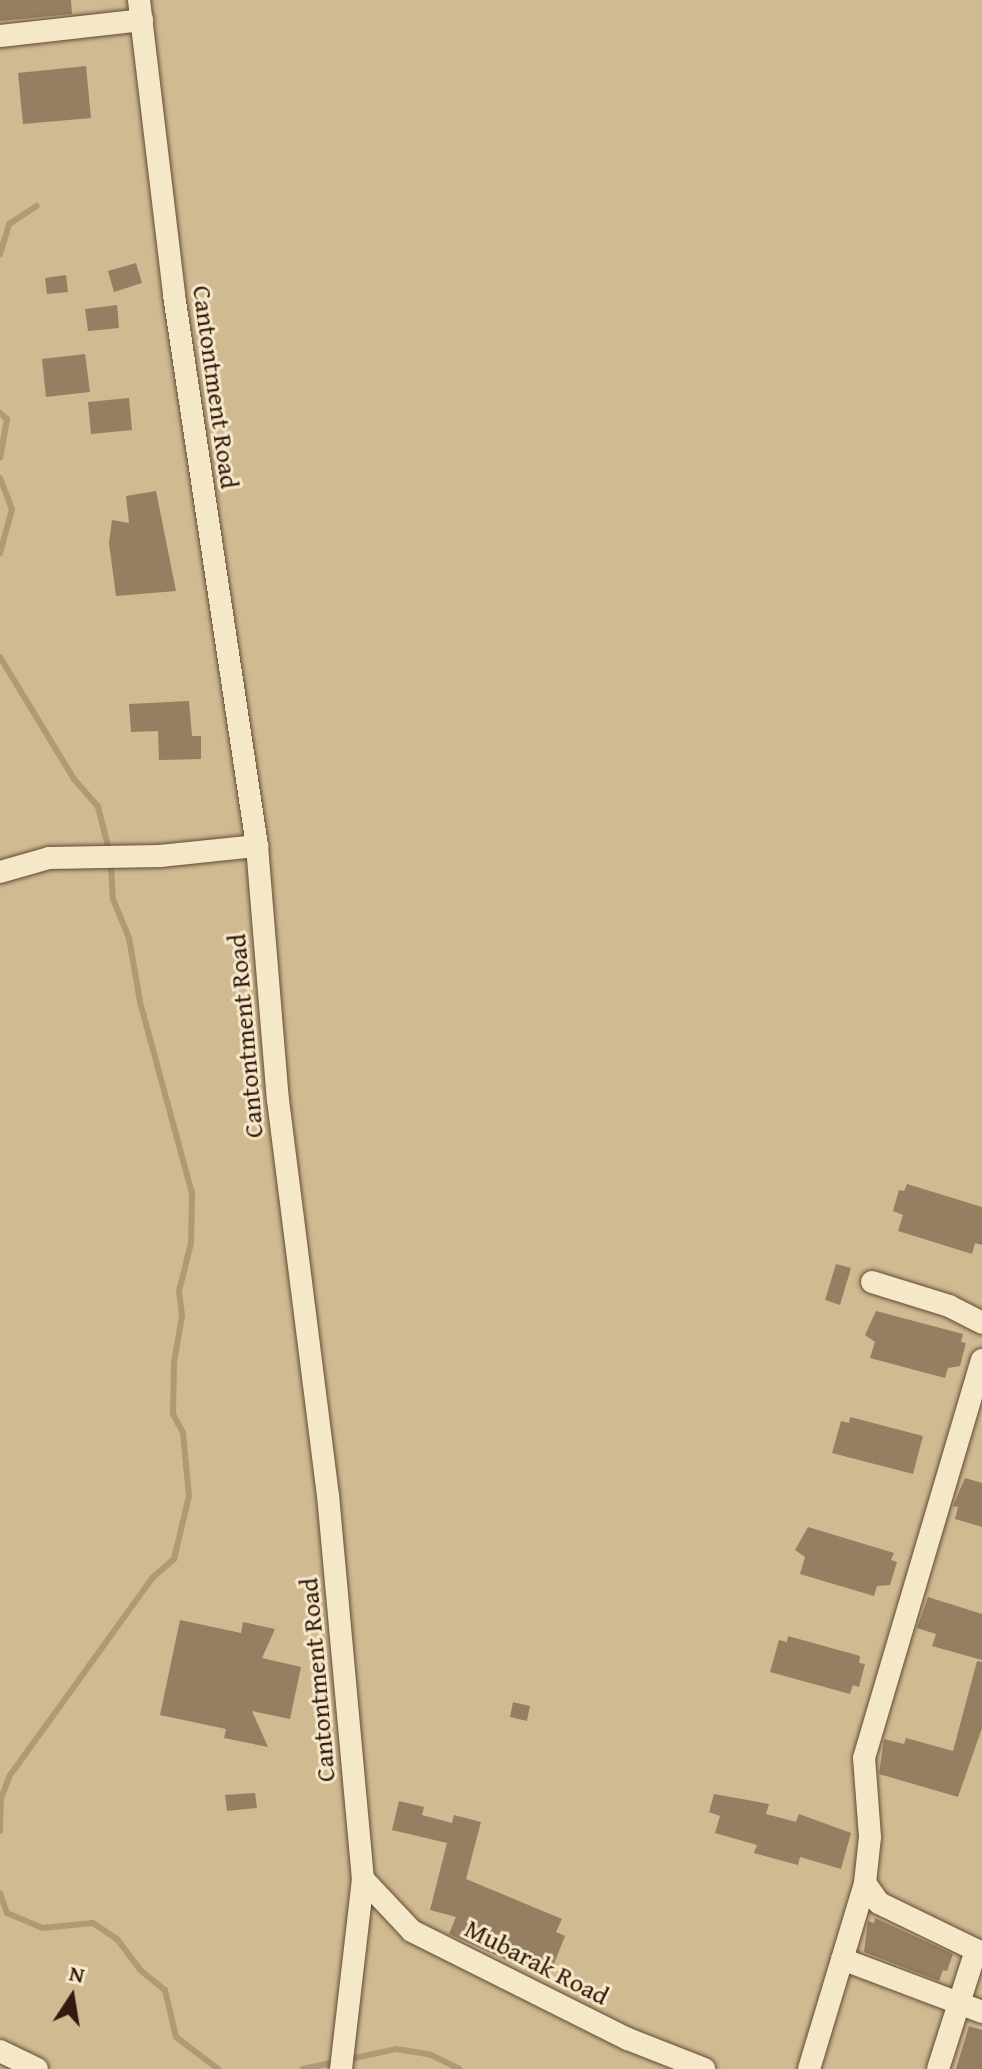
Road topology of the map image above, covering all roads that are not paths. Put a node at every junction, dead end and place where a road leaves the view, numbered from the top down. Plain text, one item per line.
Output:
1 (140, 10) edge
2 (0, 36) edge
3 (257, 846) junction
4 (0, 872) edge
5 (872, 1282) dead end
6 (982, 1323) edge
7 (982, 1360) edge
8 (363, 1879) junction
9 (865, 1883) junction
10 (842, 1959) junction
11 (959, 2003) junction
12 (982, 2012) edge
13 (0, 2051) edge
14 (37, 2069) edge
15 (341, 2069) edge
16 (704, 2069) edge
17 (809, 2069) edge
18 (938, 2069) edge

1 - 2 street
1 - 3 street, Cantontment Road
3 - 4 street
3 - 8 street, Cantontment Road
5 - 6 street
7 - 9 street
8 - 15 street, Cantontment Road
8 - 16 street, Mubarak Road
9 - 10 street
9 - 11 street
10 - 11 street
10 - 17 street
11 - 12 street
11 - 18 street
13 - 14 street

